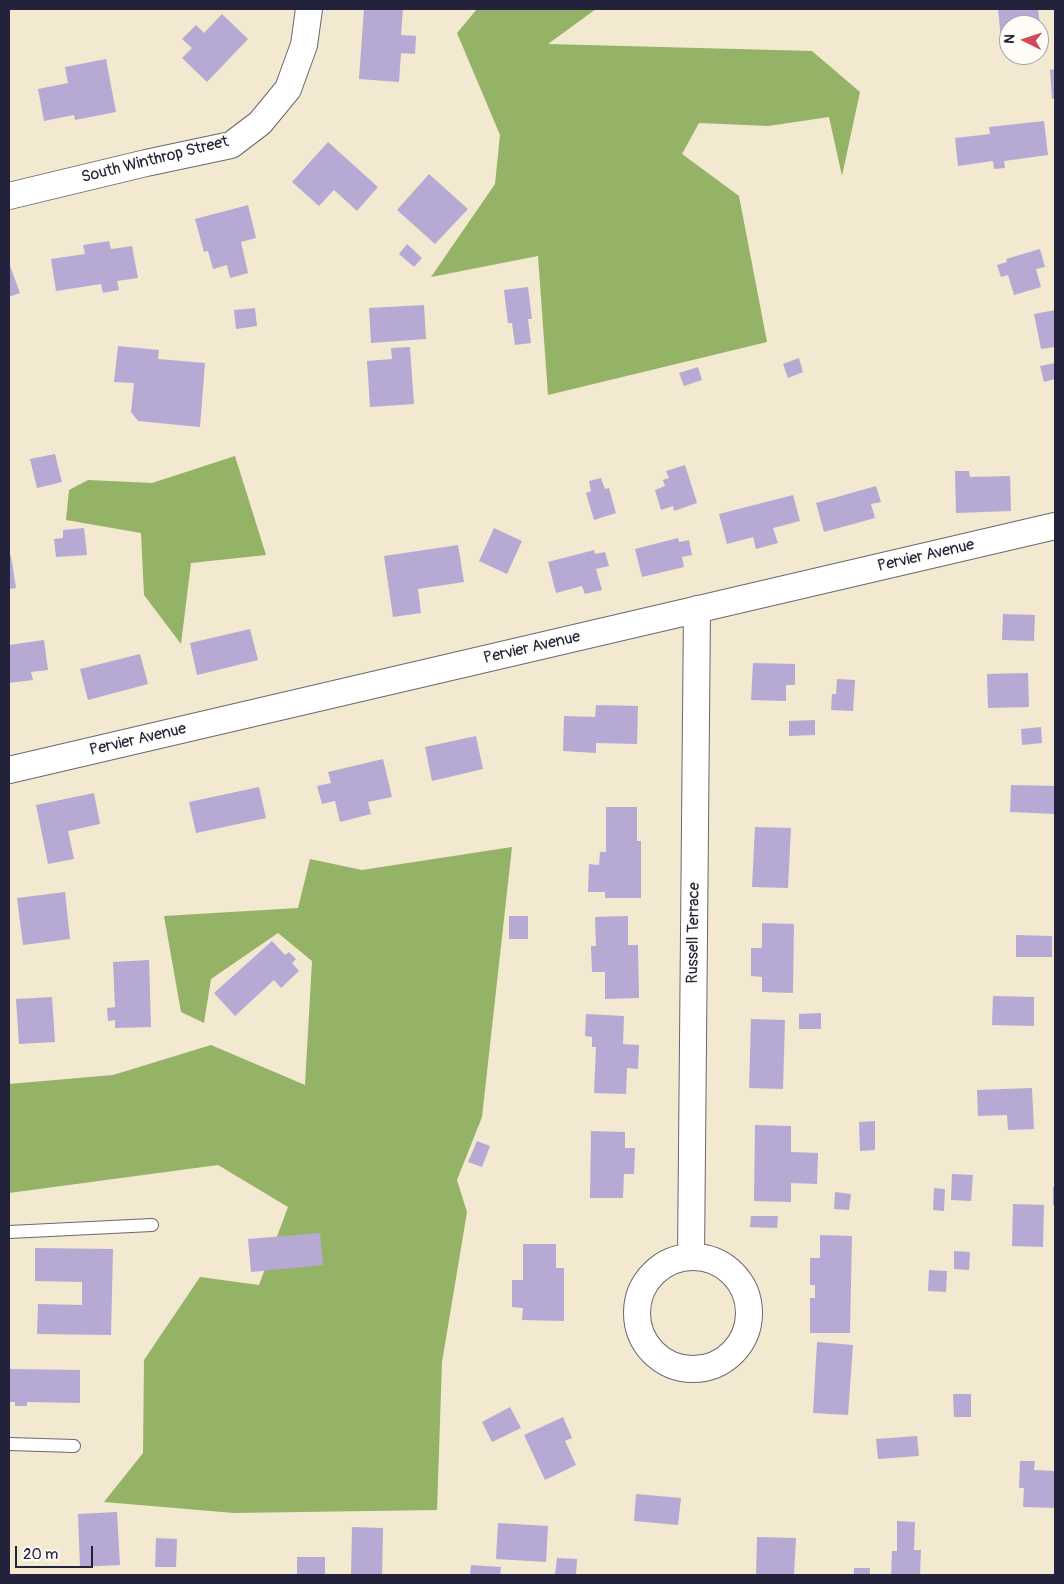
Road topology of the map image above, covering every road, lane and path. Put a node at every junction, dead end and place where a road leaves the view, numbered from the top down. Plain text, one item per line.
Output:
1 (309, 9) edge
2 (9, 196) edge
3 (1055, 526) edge
4 (697, 609) junction
5 (9, 770) edge
6 (152, 1225) dead end
7 (9, 1232) edge
8 (691, 1256) junction
9 (9, 1444) edge
10 (74, 1446) dead end

1 - 2 street, South Winthrop Street
3 - 4 street, Pervier Avenue
4 - 5 street, Pervier Avenue
4 - 8 street, Russell Terrace
6 - 7 lane
8 - 8 street
9 - 10 lane

